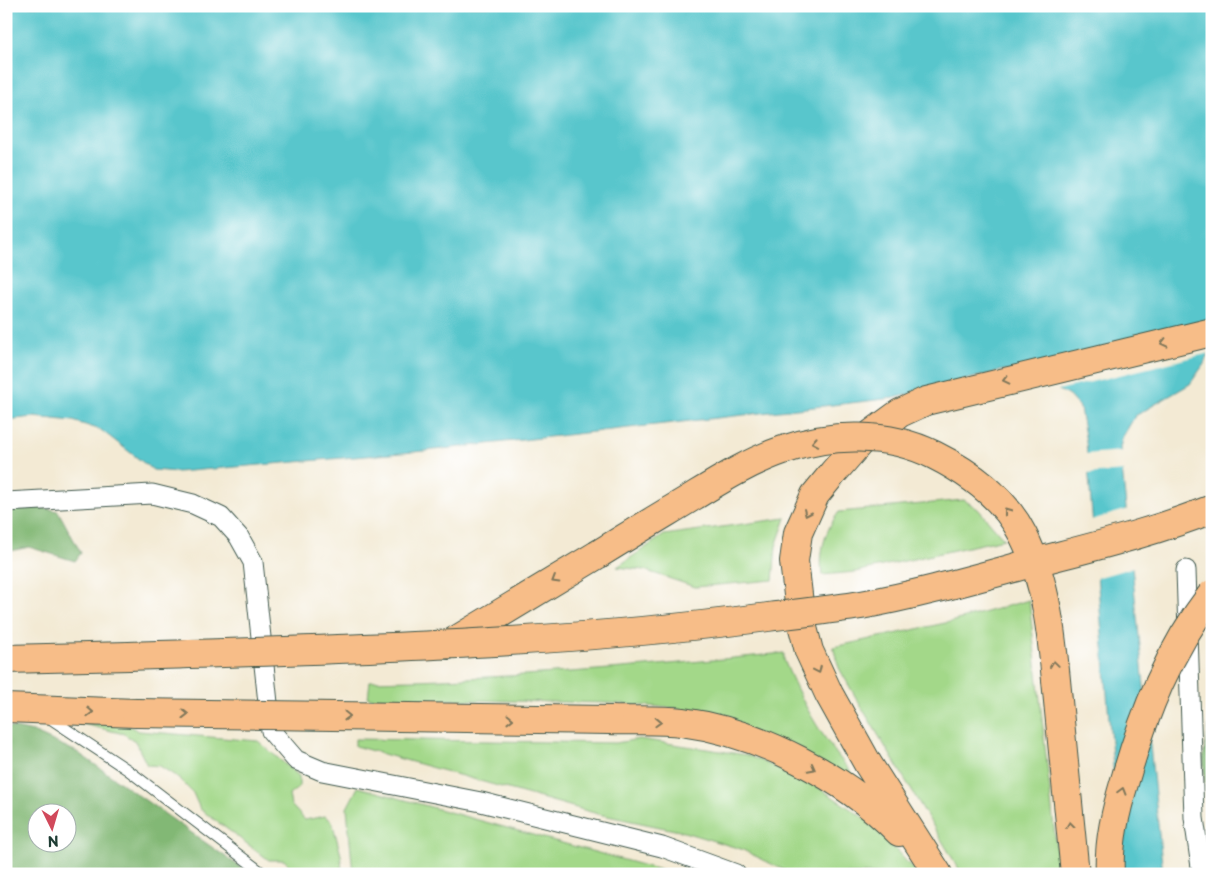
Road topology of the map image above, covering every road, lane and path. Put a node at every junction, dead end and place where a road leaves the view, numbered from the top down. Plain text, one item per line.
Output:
1 (1212, 332) edge
2 (6, 502) edge
3 (1212, 509) edge
4 (1186, 570) dead end
5 (1212, 594) edge
6 (448, 645) junction
7 (6, 659) edge
8 (6, 708) edge
9 (39, 710) junction
10 (936, 871) edge
11 (264, 874) edge
12 (736, 874) edge
13 (1075, 874) edge
14 (1110, 874) edge
15 (1202, 874) edge

1 -> 10 main road, bridge
2 - 12 street
3 - 6 main road, bridge
4 - 15 street
14 -> 5 main road, bridge
6 - 7 main road, bridge
13 -> 6 main road, bridge
8 - 9 main road
9 -> 10 main road, bridge
9 - 11 lane

